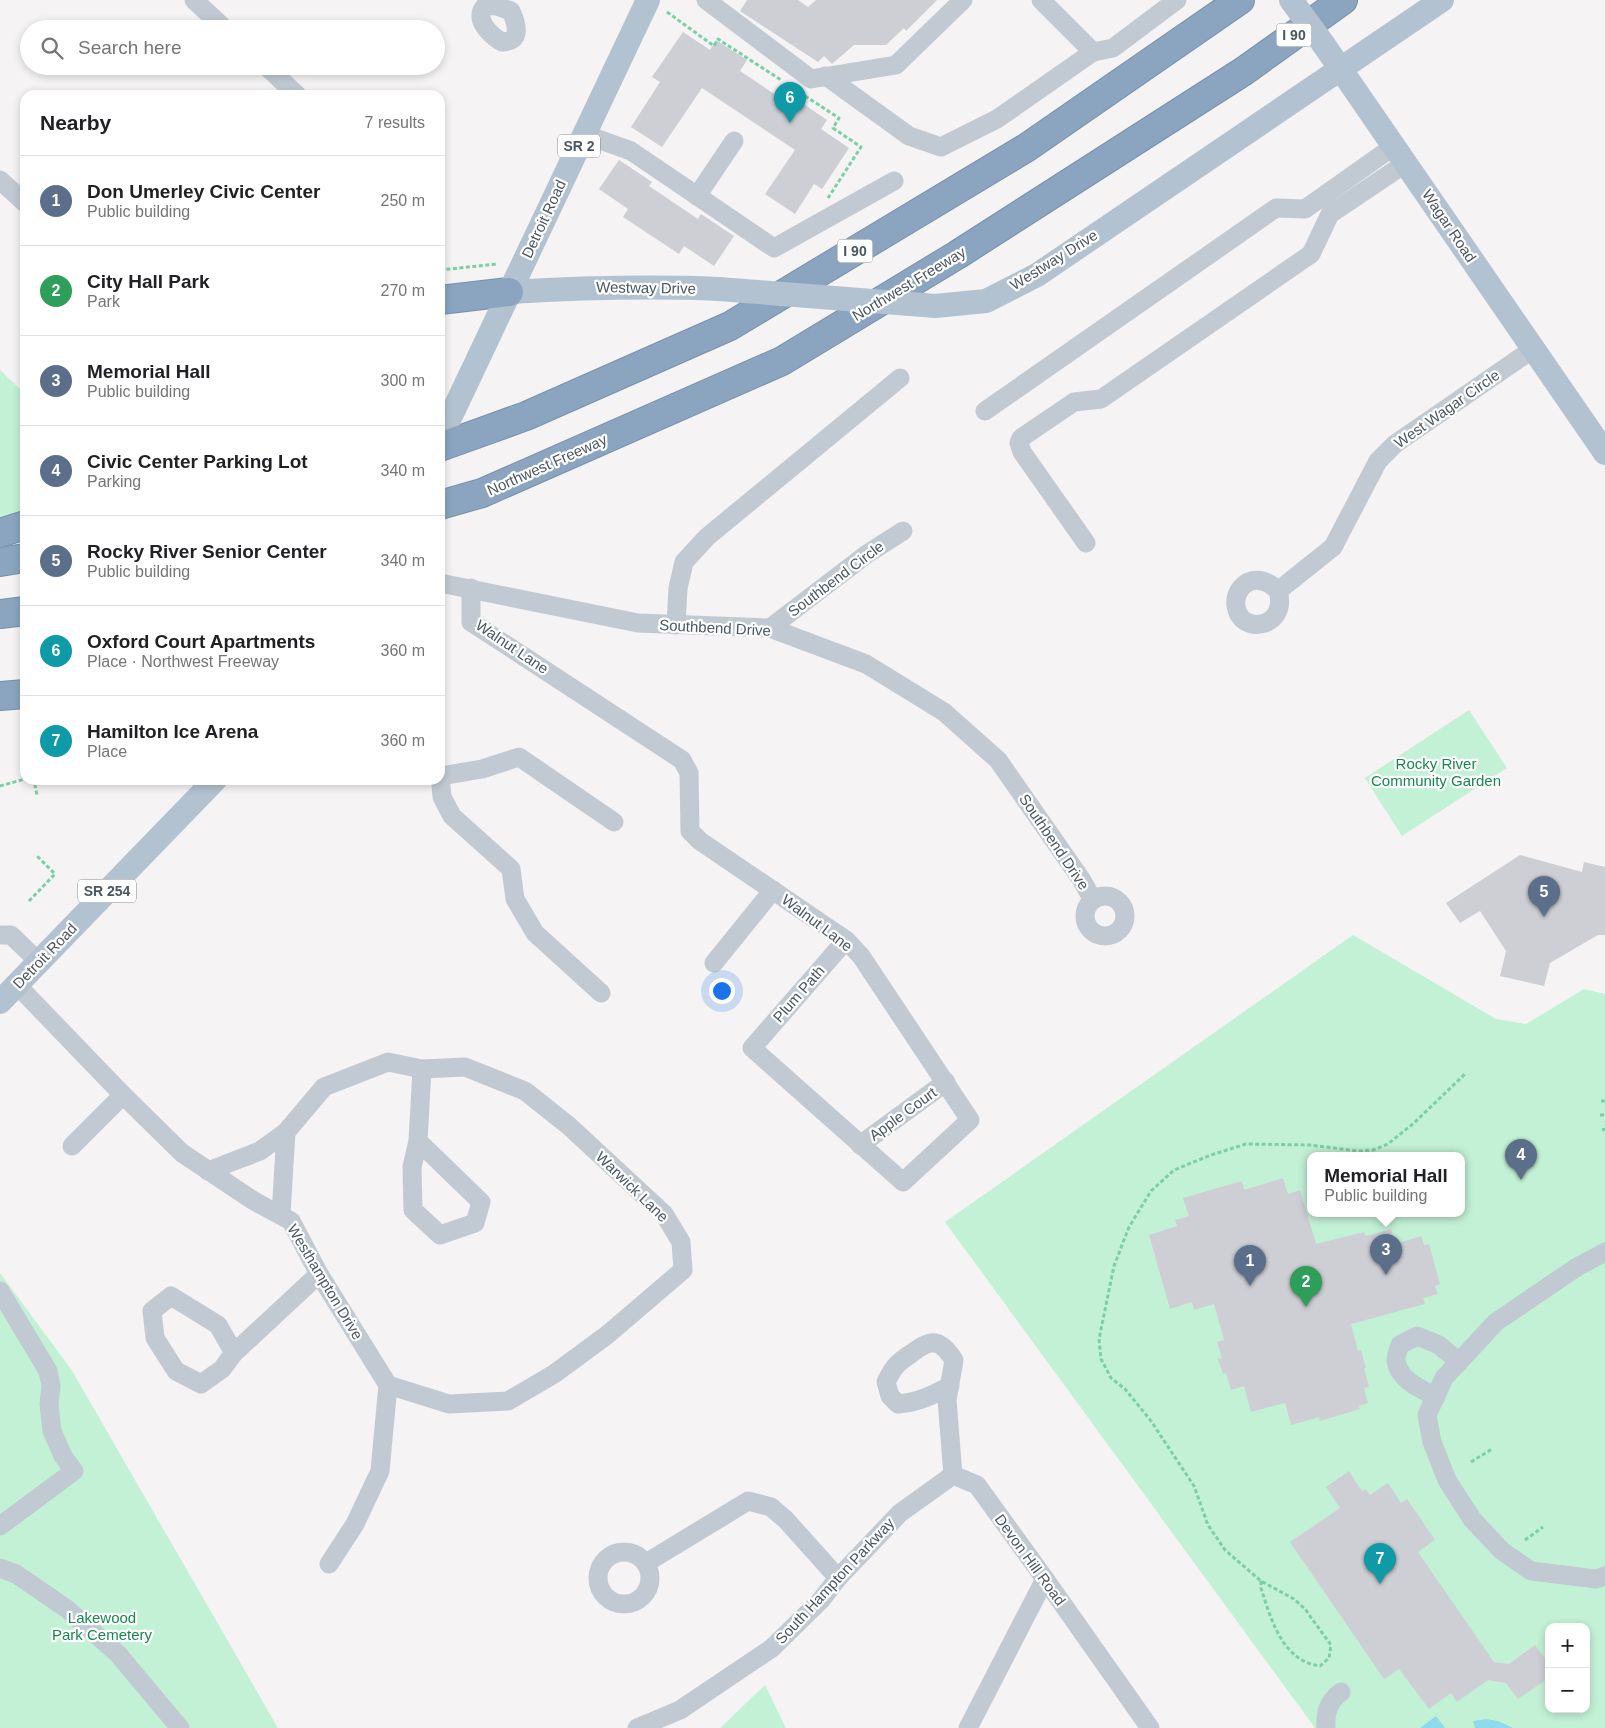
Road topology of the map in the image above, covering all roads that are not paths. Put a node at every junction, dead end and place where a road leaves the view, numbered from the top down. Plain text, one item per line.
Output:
1 (194, 0) edge
2 (706, 0) edge
3 (963, 0) edge
4 (1041, 0) edge
5 (1177, 0) edge
6 (1240, 0) edge
7 (1291, 0) edge
8 (1343, 0) edge
9 (1442, 0) edge
10 (648, 5) edge
11 (215, 20) edge
12 (1093, 52) junction
13 (1342, 69) junction
14 (276, 75) edge
15 (826, 76) junction
16 (292, 90) edge
17 (584, 134) junction
18 (734, 141) dead end
19 (1400, 154) junction
20 (0, 180) edge
21 (894, 181) dead end
22 (697, 196) junction
23 (20, 198) edge
24 (509, 292) junction
25 (445, 299) edge
26 (1533, 349) junction
27 (900, 378) dead end
28 (985, 411) dead end
29 (445, 428) edge
30 (445, 445) edge
31 (1605, 453) edge
32 (445, 504) edge
33 (20, 527) edge
34 (903, 531) dead end
35 (0, 533) edge
36 (1086, 543) dead end
37 (20, 559) edge
38 (0, 562) edge
39 (445, 584) edge
40 (472, 588) junction
41 (1278, 591) dead end
42 (20, 612) edge
43 (0, 614) edge
44 (676, 625) junction
45 (770, 628) junction
46 (20, 694) edge
47 (0, 696) edge
48 (445, 775) edge
49 (210, 785) edge
50 (441, 785) edge
51 (614, 822) dead end
52 (773, 890) junction
53 (1093, 900) dead end
54 (0, 935) edge
55 (846, 940) junction
56 (39, 962) junction
57 (714, 963) dead end
58 (17, 985) junction
59 (601, 993) dead end
60 (0, 1002) edge
61 (752, 1048) joint
62 (422, 1069) junction
63 (946, 1082) junction
64 (123, 1095) junction
65 (286, 1132) junction
66 (418, 1141) junction
67 (860, 1145) junction
68 (72, 1146) dead end
69 (208, 1170) junction
70 (281, 1215) junction
71 (1605, 1252) edge
72 (319, 1274) junction
73 (0, 1291) edge
74 (234, 1353) junction
75 (1459, 1362) junction
76 (388, 1385) junction
77 (950, 1386) dead end
78 (1436, 1397) junction
79 (954, 1475) junction
80 (0, 1526) edge
81 (646, 1563) dead end
82 (329, 1564) dead end
83 (0, 1568) edge
84 (1605, 1576) edge
85 (838, 1578) junction
86 (1045, 1579) junction
87 (1341, 1692) dead end
88 (180, 1728) edge
89 (637, 1728) edge
90 (968, 1728) edge
91 (1150, 1728) edge
92 (1326, 1728) edge

1 - 11 street
2 - 15 street
3 - 15 street
4 - 12 street
5 - 12 street
6 - 30 highway, I 90
7 - 13 main road, Wagar Road, bridge
8 - 32 highway, Northwest Freeway / I 90
9 - 13 main road, Westway Drive
10 - 17 main road, Detroit Road / SR 2
12 - 15 street
13 - 19 main road, Wagar Road
13 - 24 main road, Westway Drive, bridge
14 - 16 street
17 - 22 street
17 - 24 main road, Detroit Road / SR 2
18 - 22 street
19 - 26 main road, Wagar Road
19 - 28 street
19 - 36 street
20 - 23 street
21 - 22 street
24 - 25 highway
24 - 29 main road, Detroit Road / SR 2
26 - 31 main road, Wagar Road
26 - 41 street, West Wagar Circle
27 - 44 street
33 - 35 highway
34 - 45 street, Southbend Circle
37 - 38 highway
39 - 40 street, Southbend Drive
40 - 44 street, Southbend Drive
40 - 52 street, Walnut Lane
42 - 43 highway
44 - 45 street, Southbend Drive
45 - 53 street, Southbend Drive
46 - 47 highway
48 - 51 street
49 - 56 main road, Detroit Road / SR 254
50 - 59 street
52 - 55 street, Walnut Lane
52 - 57 street
54 - 56 street
55 - 61 street, Plum Path
55 - 63 street, Walnut Lane
56 - 58 main road, Detroit Road / SR 254
58 - 60 main road, Detroit Road / SR 254
58 - 64 street, Westhampton Drive
61 - 67 street, Walnut Lane
62 - 65 street, Warwick Lane
62 - 66 street
62 - 76 street, Warwick Lane
63 - 67 street, Apple Court
63 - 67 street, Walnut Lane
64 - 68 street
64 - 69 street, Westhampton Drive
65 - 69 street, Warwick Lane
65 - 70 street
66 - 66 street
69 - 70 street, Westhampton Drive
70 - 72 street, Westhampton Drive
71 - 75 street
72 - 74 street
72 - 76 street, Westhampton Drive
73 - 80 street
74 - 74 street
75 - 78 street
75 - 78 street
76 - 82 street
77 - 79 street
78 - 84 street
79 - 85 street, South Hampton Parkway
79 - 86 street, Devon Hill Road
81 - 85 street
83 - 88 street
85 - 89 street, South Hampton Parkway
86 - 90 street
86 - 91 street, Devon Hill Road
87 - 92 street

